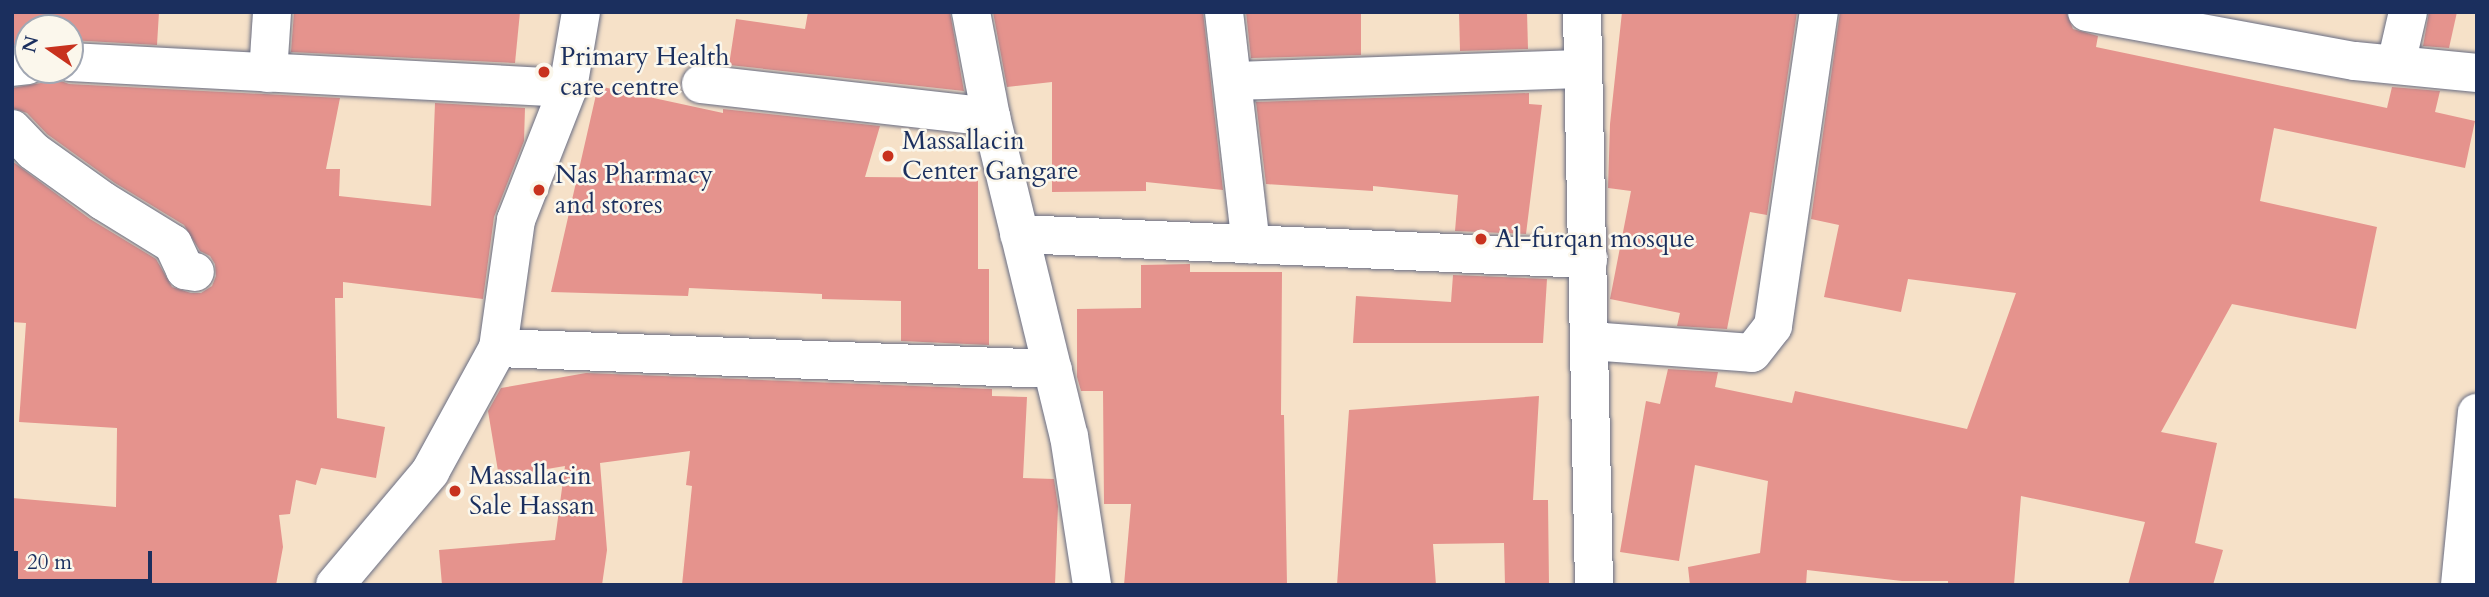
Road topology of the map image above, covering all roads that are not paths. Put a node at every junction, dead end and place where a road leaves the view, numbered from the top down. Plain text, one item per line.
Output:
1 (272, 12) edge
2 (581, 12) edge
3 (971, 12) edge
4 (1224, 12) edge
5 (1582, 12) edge
6 (1819, 12) edge
7 (2087, 12) edge
8 (2408, 12) edge
9 (84, 63) edge
10 (2396, 64) junction
11 (1582, 68) junction
12 (268, 73) junction
13 (2477, 73) edge
14 (1233, 81) junction
15 (701, 84) dead end
16 (568, 88) junction
17 (991, 117) junction
18 (12, 129) edge
19 (1020, 234) junction
20 (1251, 244) junction
21 (1588, 259) junction
22 (195, 272) dead end
23 (1590, 341) junction
24 (498, 348) junction
25 (1053, 369) junction
26 (2477, 413) edge
27 (335, 585) edge
28 (1092, 585) edge
29 (1594, 585) edge
30 (2460, 585) edge

1 - 12 street
2 - 16 street
3 - 17 street
4 - 14 street
5 - 11 street
6 - 23 street
7 - 10 street
8 - 10 street
9 - 12 street
10 - 13 street
11 - 14 street
11 - 21 street
12 - 16 street
14 - 20 street
15 - 17 street
16 - 24 street
17 - 19 street
18 - 22 street
19 - 20 street
19 - 25 street
20 - 21 street
21 - 23 street
23 - 29 street
24 - 25 street
24 - 27 street
25 - 28 street
26 - 30 street

